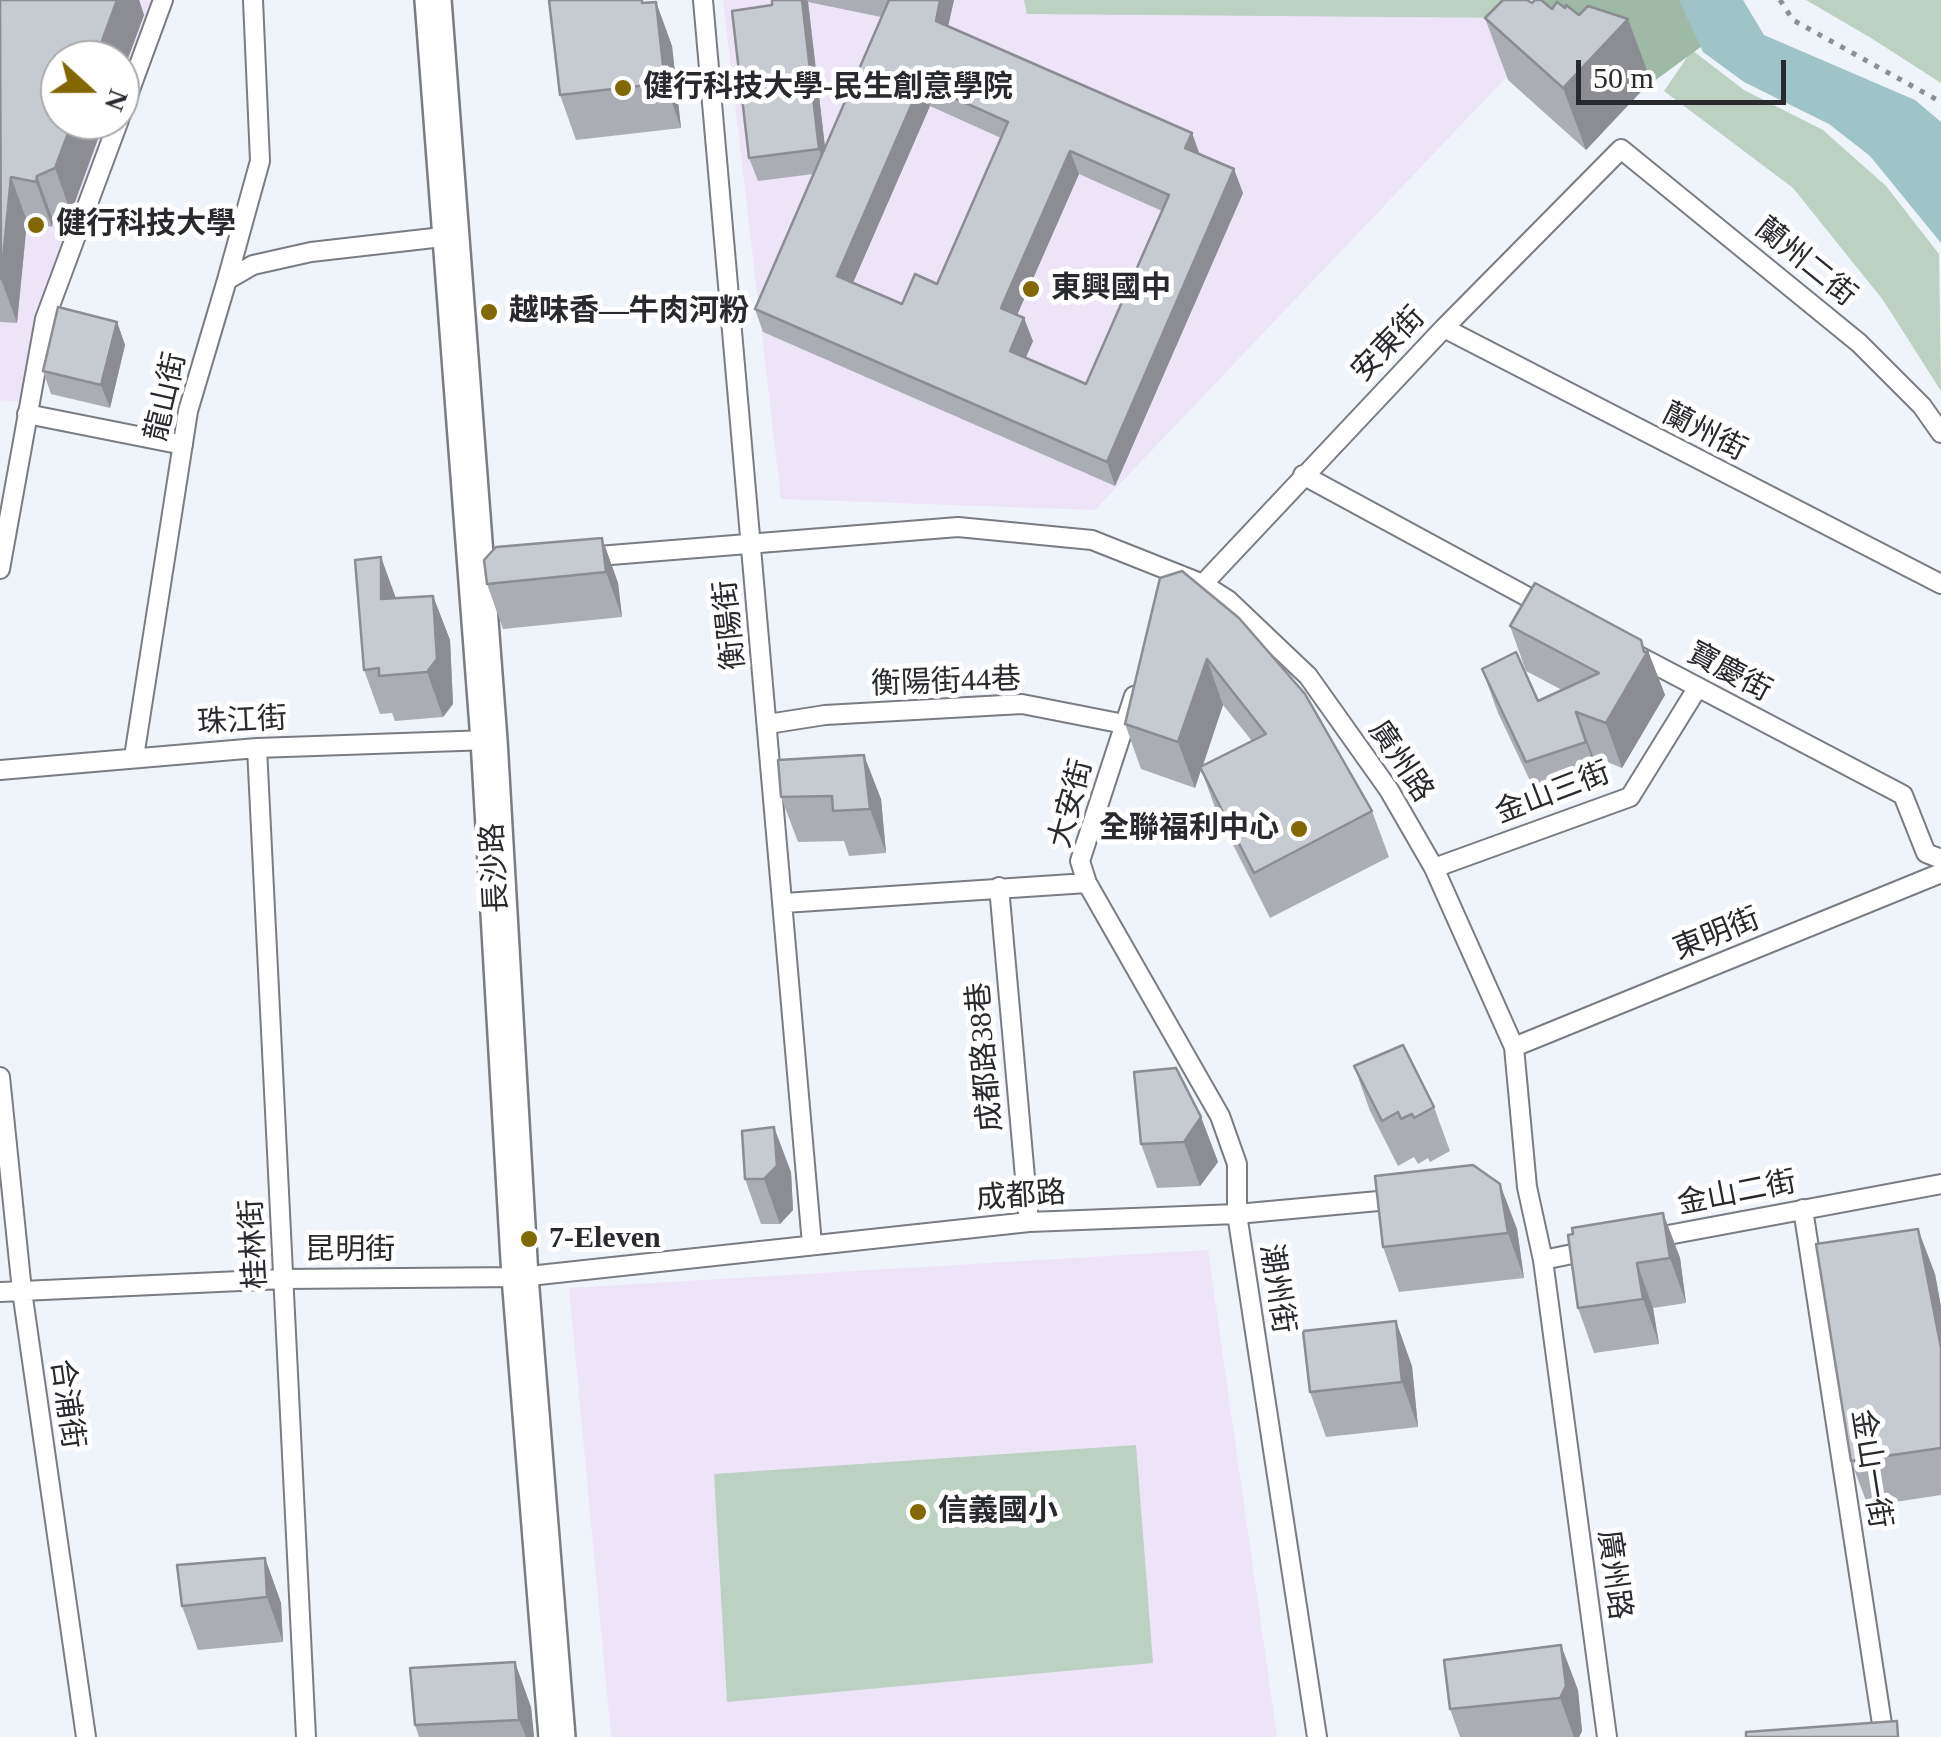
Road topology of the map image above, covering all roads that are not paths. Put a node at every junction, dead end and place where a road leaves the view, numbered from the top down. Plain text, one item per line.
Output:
1 (163, 0) edge
2 (253, 0) edge
3 (433, 0) edge
4 (703, 0) edge
5 (140, 62) edge
6 (111, 140) edge
7 (1621, 149) joint
8 (451, 236) junction
9 (227, 280) junction
10 (1444, 328) junction
11 (27, 414) junction
12 (1941, 433) edge
13 (182, 445) junction
14 (1302, 475) junction
15 (750, 542) junction
16 (574, 558) edge
17 (0, 569) edge
18 (1203, 584) junction
19 (1941, 584) edge
20 (1165, 610) edge
21 (1561, 615) edge
22 (1612, 642) edge
23 (1142, 675) edge
24 (1698, 687) junction
25 (768, 724) junction
26 (1124, 724) junction
27 (489, 740) junction
28 (257, 748) junction
29 (134, 756) junction
30 (0, 770) edge
31 (1941, 859) edge
32 (1434, 868) junction
33 (1941, 873) edge
34 (1087, 883) junction
35 (999, 887) junction
36 (784, 903) junction
37 (1514, 1047) junction
38 (0, 1077) edge
39 (1941, 1184) edge
40 (1411, 1198) edge
41 (1803, 1209) junction
42 (1237, 1214) junction
43 (1029, 1222) junction
44 (812, 1244) junction
45 (1543, 1260) junction
46 (520, 1277) junction
47 (284, 1279) junction
48 (22, 1291) junction
49 (0, 1292) edge
50 (86, 1737) edge
51 (306, 1737) edge
52 (557, 1737) edge
53 (1317, 1737) edge
54 (1607, 1737) edge
55 (1884, 1737) edge

1 - 5 lane
2 - 9 lane, 龍山街
3 - 8 street, 長沙路
4 - 15 lane, 衡陽街
6 - 11 lane
7 - 10 lane, 安東街
7 - 12 lane, 蘭州二街
8 - 9 lane
8 - 27 street, 長沙路
9 - 13 lane, 龍山街
10 - 14 lane, 安東街
10 - 19 lane, 蘭州街
11 - 13 lane
11 - 17 lane
13 - 29 lane, 龍山街
14 - 18 lane, 安東街
14 - 21 lane
15 - 16 lane, 廣州路
15 - 18 lane, 廣州路
15 - 25 lane, 衡陽街
18 - 20 lane
18 - 32 lane, 廣州路
22 - 24 lane, 寶慶街
23 - 26 lane, 大安街
24 - 31 lane, 寶慶街
24 - 32 lane, 金山三街
25 - 26 lane, 衡陽街44巷
25 - 36 lane, 衡陽街
26 - 34 lane, 大安街
27 - 28 lane, 珠江街
27 - 46 street, 長沙路
28 - 29 lane, 珠江街
28 - 47 lane, 桂林街
29 - 30 lane, 珠江街
32 - 37 lane, 廣州路
33 - 37 lane, 東明街
34 - 35 lane, 大安街
34 - 42 lane, 潮州街
35 - 36 lane, 大安街
35 - 43 lane, 成都路38巷
36 - 44 lane, 衡陽街
37 - 45 lane, 廣州路
38 - 48 lane, 合浦街
39 - 41 lane, 金山二街
40 - 42 lane, 成都路
41 - 45 lane, 金山二街
41 - 55 lane, 金山一街
42 - 43 lane, 成都路
42 - 53 lane, 潮州街
43 - 44 lane, 成都路
44 - 46 lane, 成都路
45 - 54 lane, 廣州路
46 - 47 lane, 昆明街
46 - 52 street, 長沙路
47 - 48 lane, 昆明街
47 - 51 lane, 桂林街
48 - 49 lane, 昆明街
48 - 50 lane, 合浦街

